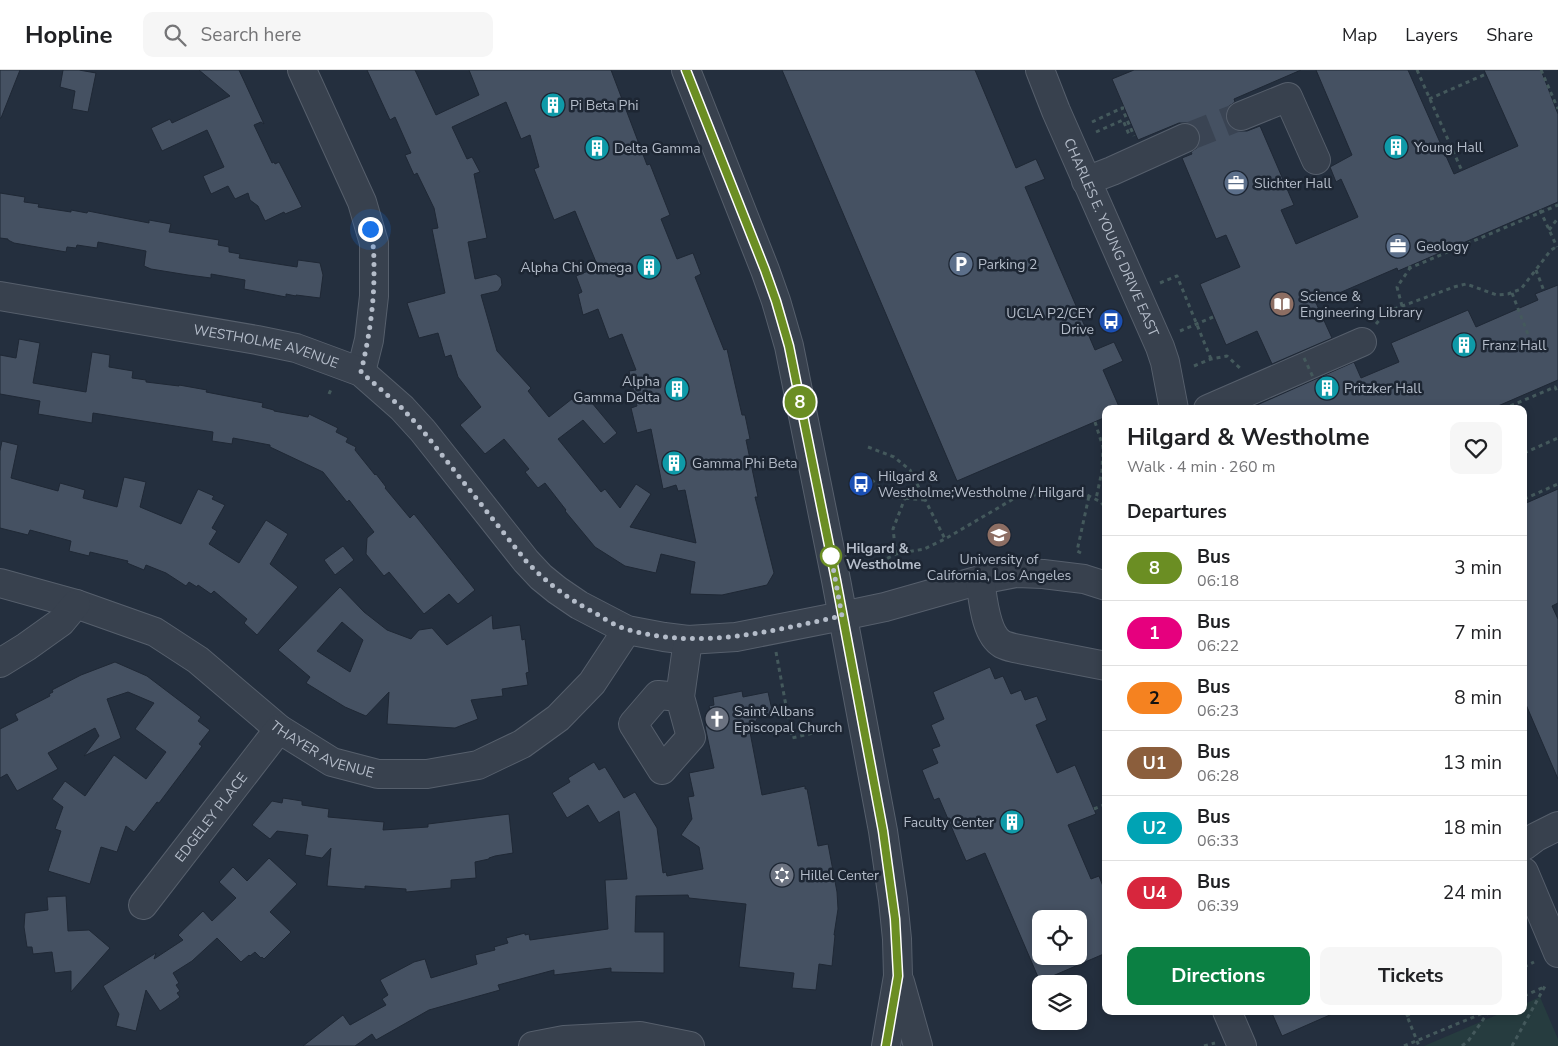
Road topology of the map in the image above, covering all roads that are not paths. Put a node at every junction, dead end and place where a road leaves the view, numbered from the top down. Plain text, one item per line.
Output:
1 (302, 70) edge
2 (686, 70) edge
3 (1040, 70) edge
4 (1241, 116) tunnel mouth
5 (1185, 138) tunnel mouth
6 (1316, 160) dead end
7 (1086, 181) junction
8 (0, 296) edge
9 (1362, 342) road end
10 (361, 372) junction
11 (1173, 405) edge
12 (1217, 405) edge
13 (980, 580) junction
14 (0, 583) edge
15 (1102, 585) edge
16 (76, 604) junction
17 (842, 616) junction
18 (627, 630) junction
19 (688, 640) junction
20 (0, 663) edge
21 (1102, 665) edge
22 (680, 697) dead end
23 (279, 729) junction
24 (1558, 826) edge
25 (1527, 844) edge
26 (1527, 884) edge
27 (142, 905) dead end
28 (1546, 958) edge
29 (898, 976) junction
30 (1229, 1015) edge
31 (533, 1046) edge
32 (690, 1046) edge
33 (886, 1046) edge
34 (918, 1046) edge
35 (1242, 1046) edge

1 - 10 street
2 - 17 street
3 - 7 street, CHARLES E. YOUNG DRIVE EAST
4 - 6 street
5 - 7 street
7 - 11 street, CHARLES E. YOUNG DRIVE EAST
8 - 10 street, WESTHOLME AVENUE
9 - 12 street
10 - 18 street, WESTHOLME AVENUE
13 - 15 street, WESTHOLME AVENUE
13 - 17 street, WESTHOLME AVENUE
13 - 21 street
14 - 16 street, THAYER AVENUE
16 - 20 street
16 - 23 street, THAYER AVENUE
17 - 19 street, WESTHOLME AVENUE
17 - 29 street
18 - 19 street, WESTHOLME AVENUE
18 - 23 street, THAYER AVENUE
19 - 22 street
23 - 27 street, EDGELEY PLACE
24 - 25 street
26 - 28 street
29 - 33 street
29 - 34 street
30 - 35 street
31 - 32 street

